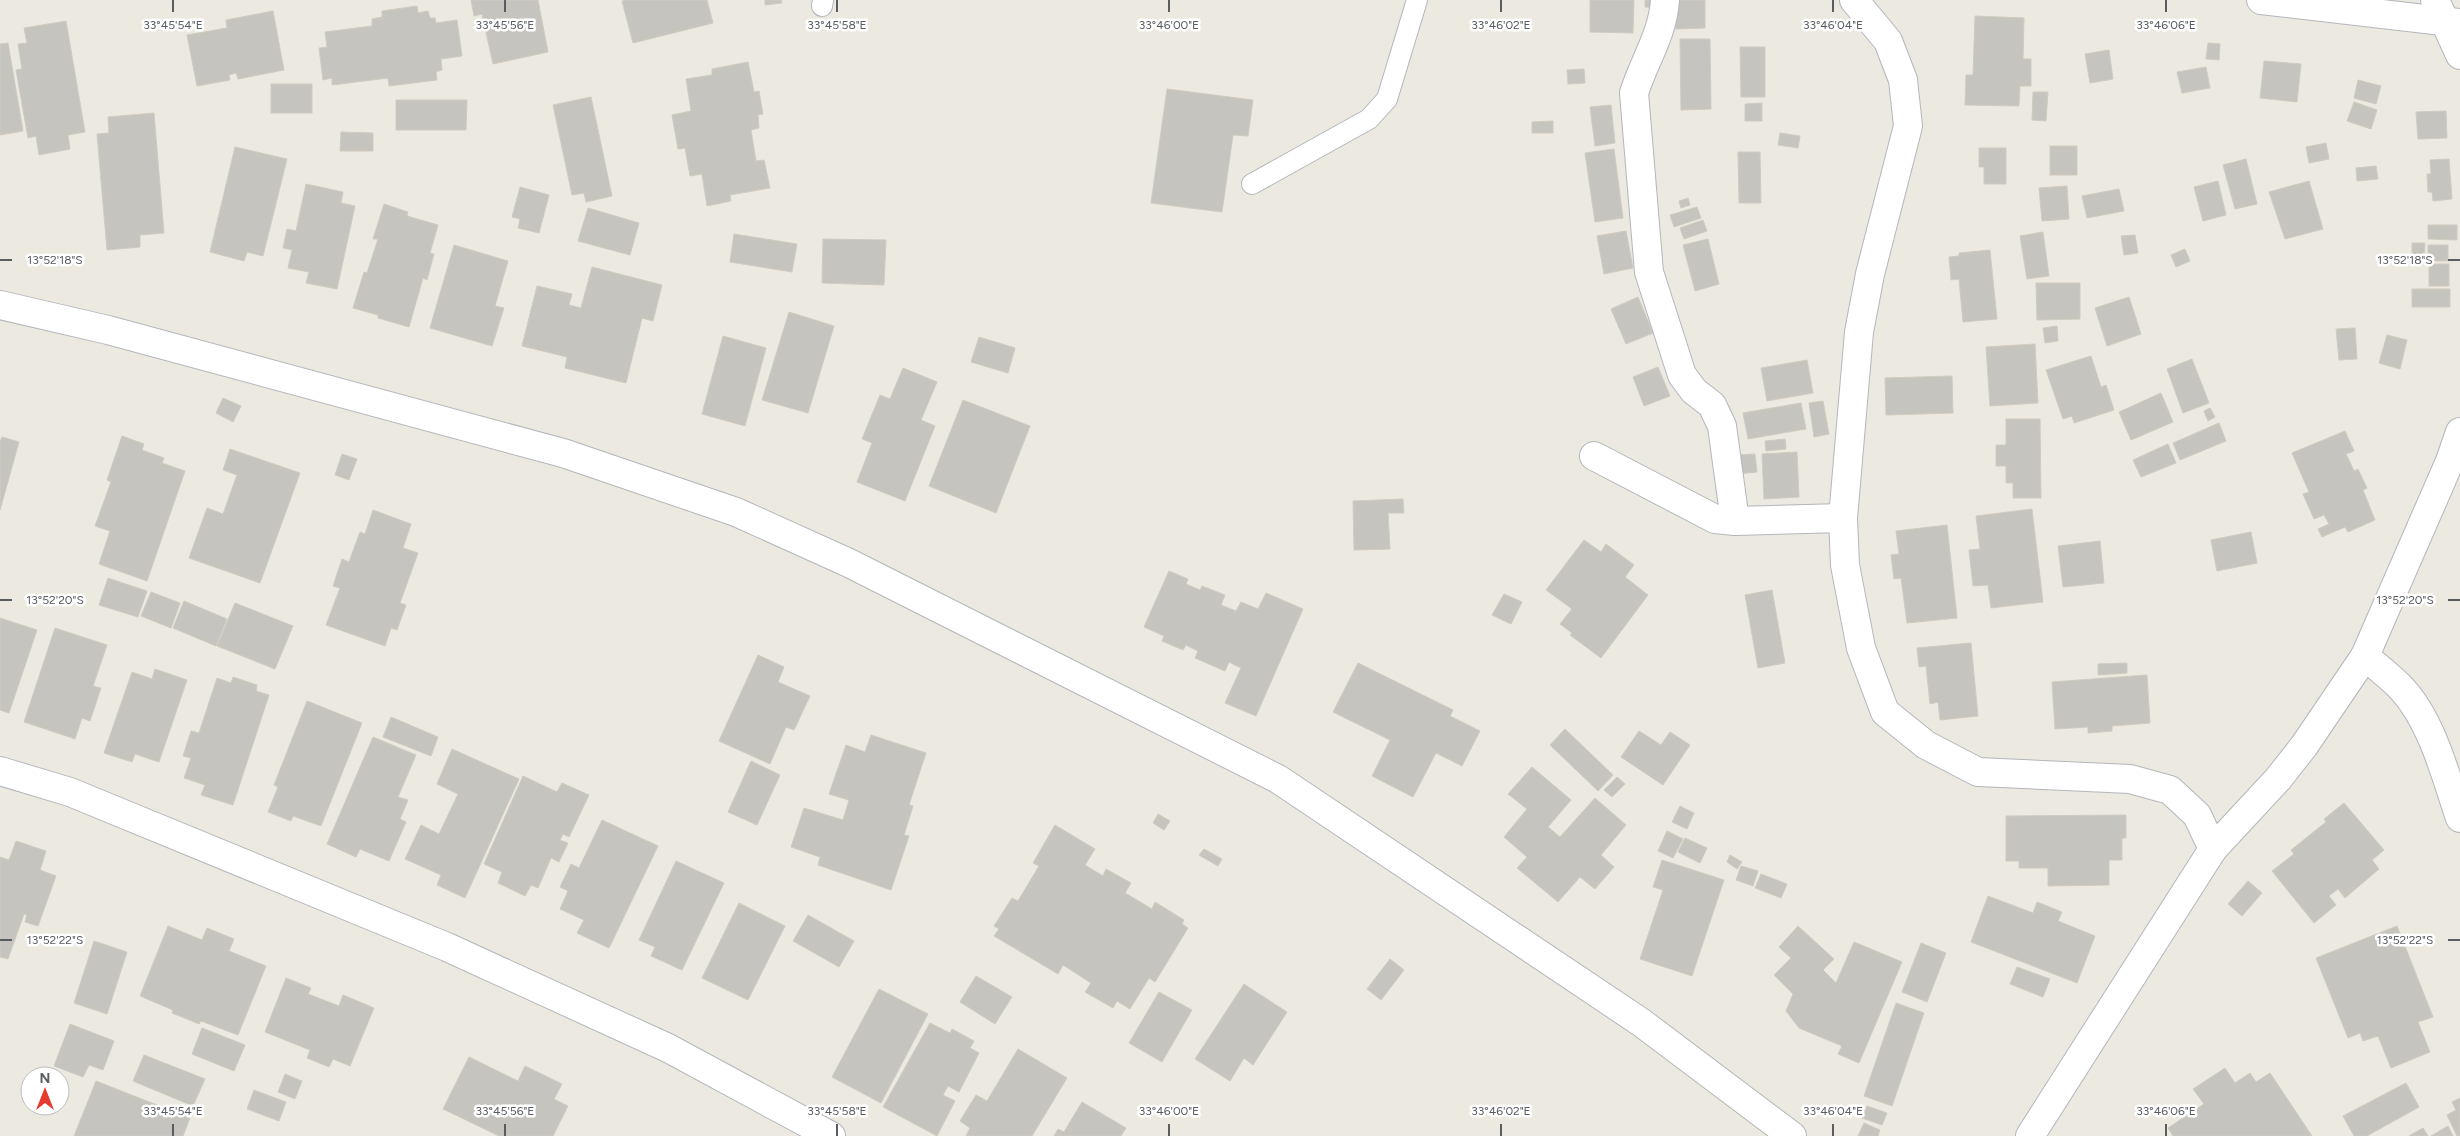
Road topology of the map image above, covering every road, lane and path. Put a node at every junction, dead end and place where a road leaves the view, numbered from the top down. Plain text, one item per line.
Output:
1 (1417, 0) edge
2 (1666, 0) edge
3 (1854, 0) edge
4 (2261, 0) edge
5 (2447, 14) edge
6 (2460, 55) edge
7 (1252, 184) dead end
8 (0, 305) edge
9 (2460, 432) edge
10 (1594, 456) dead end
11 (1843, 518) junction
12 (1735, 521) junction
13 (2365, 656) junction
14 (0, 771) edge
15 (2460, 818) edge
16 (2213, 849) junction
17 (831, 1136) edge
18 (1792, 1136) edge
19 (2030, 1136) edge

1 - 7 lane
2 - 12 street
3 - 11 street
4 - 5 street
5 - 6 street
8 - 18 street
9 - 13 street
10 - 12 street
11 - 12 street
11 - 16 street
13 - 15 street
13 - 16 street
14 - 17 street
16 - 19 street

